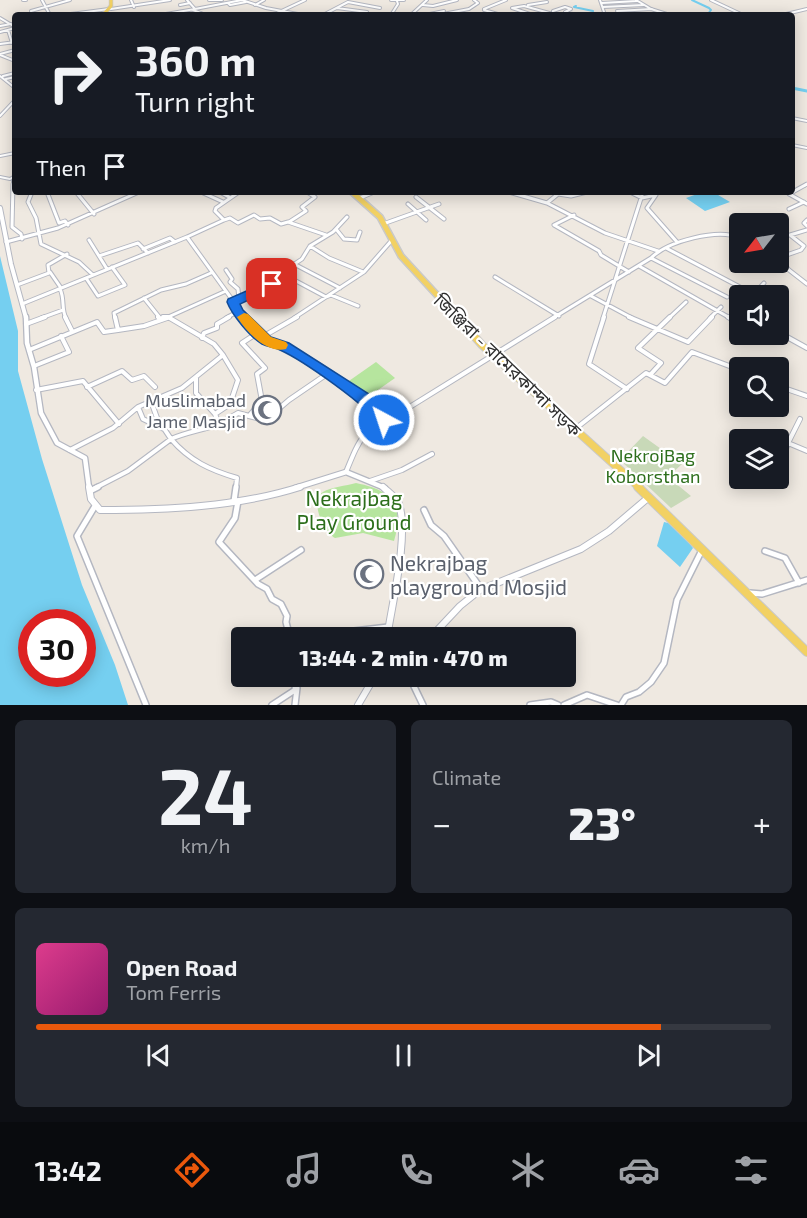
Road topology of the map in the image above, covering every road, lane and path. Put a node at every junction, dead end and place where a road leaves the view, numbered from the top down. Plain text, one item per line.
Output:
1 (42, 0) edge
2 (70, 0) edge
3 (112, 0) edge
4 (132, 0) edge
5 (170, 0) edge
6 (187, 0) edge
7 (209, 0) edge
8 (222, 0) edge
9 (253, 0) edge
10 (305, 0) edge
11 (372, 0) edge
12 (391, 0) edge
13 (404, 0) edge
14 (428, 0) edge
15 (457, 0) edge
16 (474, 0) edge
17 (506, 0) edge
18 (637, 0) edge
19 (711, 0) edge
20 (263, 1) edge
21 (350, 1) edge
22 (397, 1) edge
23 (610, 1) edge
24 (546, 2) dead end
25 (601, 2) edge
26 (190, 3) junction
27 (180, 5) dead end
28 (254, 5) junction
29 (365, 5) junction
30 (423, 5) junction
31 (644, 5) junction
32 (524, 6) junction
33 (47, 7) junction
34 (603, 7) junction
35 (614, 7) junction
36 (134, 8) junction
37 (336, 8) junction
38 (380, 8) dead end
39 (195, 9) junction
40 (653, 9) junction
41 (581, 10) dead end
42 (282, 11) junction
43 (446, 11) joint
44 (617, 11) joint
45 (31, 12) edge
46 (49, 12) edge
47 (107, 12) edge
48 (121, 12) dead end
49 (176, 12) edge
50 (196, 12) edge
51 (287, 12) edge
52 (329, 12) edge
53 (367, 12) dead end
54 (414, 12) edge
55 (441, 12) edge
56 (492, 12) edge
57 (524, 12) edge
58 (544, 12) edge
59 (552, 12) edge
60 (565, 12) edge
61 (579, 12) edge
62 (604, 12) edge
63 (662, 12) edge
64 (737, 12) edge
65 (0, 20) edge
66 (10, 24) joint
67 (12, 28) edge
68 (8, 30) junction
69 (0, 32) edge
70 (12, 39) edge
71 (1, 76) edge
72 (12, 78) edge
73 (7, 81) junction
74 (0, 84) edge
75 (12, 85) edge
76 (12, 103) edge
77 (12, 109) edge
78 (6, 110) junction
79 (0, 116) edge
80 (13, 195) edge
81 (31, 195) edge
82 (48, 195) edge
83 (78, 195) edge
84 (133, 195) edge
85 (208, 195) edge
86 (225, 195) edge
87 (234, 195) edge
88 (312, 195) edge
89 (358, 195) edge
90 (517, 195) edge
91 (557, 195) edge
92 (636, 195) edge
93 (642, 195) edge
94 (656, 195) edge
95 (656, 195) edge
96 (791, 195) edge
97 (416, 196) dead end
98 (229, 197) dead end
99 (223, 202) junction
100 (547, 203) junction
101 (805, 203) edge
102 (408, 204) dead end
103 (439, 204) dead end
104 (429, 207) junction
105 (0, 208) edge
106 (789, 209) dead end
107 (417, 212) junction
108 (94, 214) junction
109 (574, 215) junction
110 (347, 217) dead end
111 (444, 219) dead end
112 (807, 219) edge
113 (224, 220) junction
114 (426, 220) dead end
115 (288, 222) junction
116 (383, 224) junction
117 (68, 225) junction
118 (807, 228) edge
119 (336, 229) junction
120 (360, 232) dead end
121 (729, 233) edge
122 (40, 235) junction
123 (326, 235) junction
124 (187, 237) junction
125 (22, 239) junction
126 (89, 240) dead end
127 (392, 240) junction
128 (6, 242) junction
129 (677, 242) junction
130 (175, 243) junction
131 (310, 246) junction
132 (665, 247) junction
133 (143, 249) junction
134 (658, 250) junction
135 (148, 253) junction
136 (789, 254) edge
137 (67, 255) junction
138 (99, 256) junction
139 (651, 258) junction
140 (294, 264) junction
141 (638, 266) junction
142 (112, 267) junction
143 (107, 269) junction
144 (226, 270) dead end
145 (789, 270) edge
146 (50, 272) junction
147 (364, 272) junction
148 (629, 272) junction
149 (211, 273) junction
150 (93, 275) junction
151 (288, 277) junction
152 (495, 277) dead end
153 (86, 278) junction
154 (764, 283) dead end
155 (807, 284) edge
156 (17, 285) junction
157 (736, 285) edge
158 (761, 285) edge
159 (61, 288) junction
160 (340, 288) junction
161 (226, 291) junction
162 (331, 295) junction
163 (591, 296) junction
164 (727, 297) dead end
165 (144, 298) junction
166 (239, 299) junction
167 (233, 302) junction
168 (686, 302) dead end
169 (22, 304) junction
170 (358, 306) dead end
171 (721, 307) dead end
172 (63, 310) junction
173 (237, 312) junction
174 (716, 312) junction
175 (559, 316) junction
176 (162, 318) junction
177 (729, 318) edge
178 (26, 324) junction
179 (656, 329) junction
180 (118, 330) junction
181 (72, 331) junction
182 (259, 332) junction
183 (61, 336) junction
184 (264, 336) junction
185 (202, 338) junction
186 (789, 338) edge
187 (807, 348) edge
188 (29, 350) junction
189 (223, 355) junction
190 (494, 356) junction
191 (34, 366) junction
192 (729, 366) edge
193 (327, 374) junction
194 (650, 375) junction
195 (196, 378) junction
196 (87, 387) junction
197 (155, 387) dead end
198 (627, 388) junction
199 (36, 390) junction
200 (789, 390) edge
201 (807, 396) edge
202 (151, 401) junction
203 (138, 407) junction
204 (215, 414) junction
205 (249, 416) junction
206 (800, 418) dead end
207 (387, 419) junction
208 (119, 424) junction
209 (219, 424) junction
210 (164, 429) junction
211 (574, 429) junction
212 (171, 439) junction
213 (789, 440) edge
214 (789, 442) edge
215 (70, 450) junction
216 (807, 451) edge
217 (432, 454) dead end
218 (349, 474) junction
219 (369, 482) junction
220 (89, 491) junction
221 (649, 497) junction
222 (236, 501) junction
223 (94, 506) junction
224 (424, 510) dead end
225 (301, 550) dead end
226 (703, 550) junction
227 (765, 551) dead end
228 (255, 580) junction
229 (807, 581) edge
230 (799, 583) junction
231 (481, 589) junction
232 (744, 592) junction
233 (287, 627) edge
234 (389, 627) edge
235 (440, 627) edge
236 (806, 650) edge
237 (297, 687) joint
238 (370, 687) edge
239 (415, 687) edge
240 (146, 705) edge
241 (272, 705) edge
242 (295, 705) edge
243 (358, 705) edge
244 (423, 705) edge
245 (530, 705) edge
246 (558, 705) edge
247 (564, 705) edge
248 (619, 705) edge

1 - 33 street
2 - 33 street
3 - 47 main road
4 - 36 street
5 - 36 street
6 - 26 street
7 - 8 street
9 - 20 street
10 - 42 street
11 - 29 street
12 - 22 street
13 - 22 street
14 - 30 street
15 - 30 street
16 - 43 street
17 - 56 street
18 - 23 street
18 - 31 street
19 - 64 street
20 - 28 street
21 - 29 street
21 - 37 street
23 - 25 street
23 - 35 street
24 - 32 street
25 - 34 street
26 - 27 street
26 - 39 street
28 - 39 street
28 - 42 street
29 - 38 street
30 - 54 street
31 - 35 street
31 - 40 street
32 - 57 street
32 - 58 street
33 - 45 street
33 - 46 street
34 - 35 street
34 - 62 street
35 - 44 street
36 - 47 street
37 - 52 street
37 - 53 street
39 - 49 street
39 - 50 street
40 - 44 street
40 - 63 street
41 - 61 street
42 - 51 street
43 - 55 street
47 - 48 street
59 - 60 street
65 - 66 street
65 - 66 street
67 - 68 street
68 - 69 street
68 - 70 street
71 - 73 street
72 - 73 street
73 - 74 street
73 - 75 street
76 - 78 street
77 - 78 street
78 - 79 street
80 - 125 street
81 - 122 street
82 - 117 street
83 - 108 street
84 - 108 street
85 - 99 street
86 - 98 street
87 - 99 street
88 - 115 street
89 - 116 main road, জিঞ্জিরা - রামেরকান্দা সড়ক
90 - 100 street
91 - 100 street
92 - 95 street
93 - 198 street
94 - 129 street
96 - 101 street
97 - 104 street
99 - 113 street
100 - 109 street
101 - 106 street
102 - 107 street
103 - 104 street
104 - 107 street
104 - 111 street
105 - 128 street
107 - 114 street
107 - 116 street
108 - 117 street
109 - 134 street
109 - 148 street
110 - 119 street
112 - 118 street
113 - 115 street
113 - 124 street
115 - 123 street
116 - 127 main road, জিঞ্জিরা - রামেরকান্দা সড়ক
117 - 122 street
118 - 136 street
119 - 120 street
119 - 123 street
121 - 129 street
122 - 125 street
122 - 137 street
123 - 131 street
124 - 130 street
124 - 149 street
125 - 128 street
126 - 138 street
127 - 147 street
127 - 190 main road, জিঞ্জিরা - রামেরকান্দা সড়ক
128 - 156 street
129 - 132 street
130 - 133 street
130 - 135 street
131 - 140 street
131 - 147 street
132 - 134 street
132 - 157 street
133 - 135 street
133 - 138 street
134 - 139 street
135 - 142 street
137 - 146 street
137 - 150 street
138 - 143 street
139 - 141 street
139 - 164 street
140 - 151 street
140 - 160 street
141 - 148 street
141 - 174 street
142 - 143 street
142 - 153 street
143 - 150 street
144 - 166 street
145 - 155 street
146 - 156 street
146 - 159 street
147 - 160 street
148 - 163 street
149 - 161 street
149 - 165 street
150 - 153 street
151 - 162 street
151 - 166 street
152 - 175 street
153 - 159 street
154 - 158 street
156 - 169 street
159 - 169 street
159 - 172 street
160 - 162 street
161 - 167 street
161 - 176 street
162 - 170 street
162 - 184 street
163 - 175 street
163 - 179 street
165 - 176 street
165 - 180 street
166 - 167 street
167 - 173 street
168 - 179 street
169 - 178 street
171 - 174 street
172 - 178 street
172 - 181 street
173 - 182 street
173 - 185 street
174 - 177 street
174 - 179 street
175 - 190 street
176 - 180 street
176 - 185 street
178 - 188 street
179 - 194 street
180 - 181 street
181 - 183 street
182 - 184 street
182 - 205 street
183 - 188 street
183 - 191 street
184 - 193 street
185 - 189 street
186 - 187 street
188 - 191 street
189 - 195 street
189 - 204 street
190 - 207 street
190 - 211 main road, জিঞ্জিরা - রামেরকান্দা সড়ক
191 - 199 street
192 - 194 street
193 - 205 street
193 - 207 street
194 - 198 street
195 - 202 street
195 - 204 street
196 - 197 street
196 - 199 street
196 - 208 street
198 - 211 street
199 - 215 street
200 - 201 street
202 - 203 street
202 - 210 street
203 - 208 street
203 - 210 street
204 - 209 street
205 - 209 street
206 - 213 street
207 - 218 street
208 - 215 street
209 - 212 street
210 - 212 street
211 - 221 main road, জিঞ্জিরা - রামেরকান্দা সড়ক
212 - 220 street
212 - 222 street
214 - 216 street
215 - 220 street
217 - 219 street
218 - 219 street
218 - 222 street
219 - 234 street
220 - 223 street
221 - 226 main road, জিঞ্জিরা - রামেরকান্দা সড়ক
221 - 231 street
222 - 223 street
222 - 228 street
223 - 240 street
224 - 231 street
225 - 228 street
226 - 232 main road, জিঞ্জিরা - রামেরকান্দা সড়ক
226 - 248 street
227 - 230 street
228 - 233 street
229 - 230 street
230 - 232 street
231 - 235 street
232 - 236 main road, জিঞ্জিরা - রামেরকান্দা সড়ক
237 - 241 street
237 - 242 street
238 - 243 street
239 - 244 street
245 - 246 street
247 - 248 street

